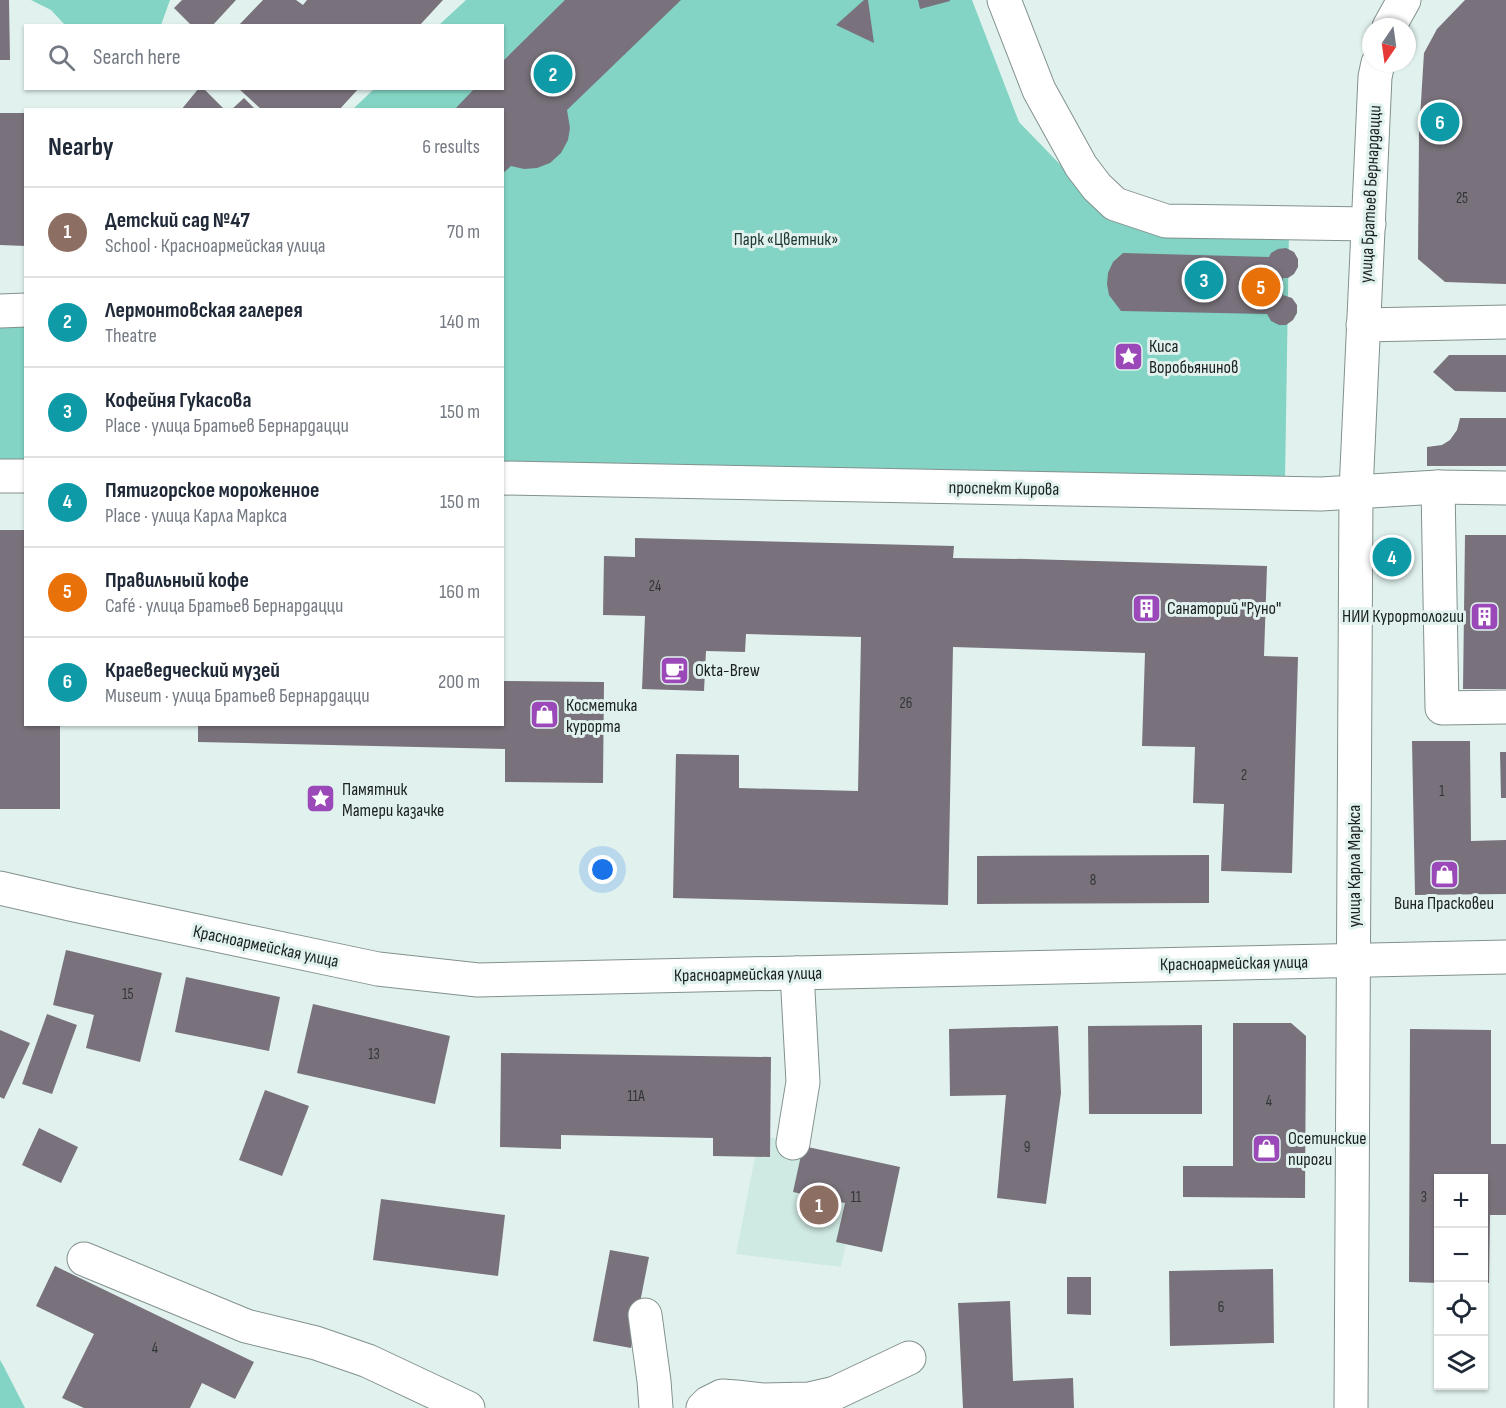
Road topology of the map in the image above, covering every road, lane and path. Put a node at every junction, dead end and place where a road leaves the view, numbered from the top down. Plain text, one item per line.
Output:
1 (1004, 0) edge
2 (1404, 0) edge
3 (1394, 18) edge
4 (1377, 72) edge
5 (1369, 224) junction
6 (0, 310) edge
7 (24, 310) edge
8 (1506, 322) edge
9 (1364, 325) junction
10 (0, 476) edge
11 (24, 476) edge
12 (504, 478) edge
13 (1438, 487) junction
14 (1506, 488) edge
15 (1356, 491) junction
16 (1506, 707) edge
17 (0, 888) edge
18 (1506, 957) edge
19 (1354, 960) junction
20 (797, 973) junction
21 (793, 1143) dead end
22 (84, 1259) dead end
23 (645, 1315) dead end
24 (909, 1358) dead end
25 (468, 1408) edge
26 (656, 1408) edge
27 (703, 1408) edge
28 (1351, 1408) edge

1 - 5 street
2 - 3 street
4 - 5 street, улица Братьев Бернардацци
5 - 9 street, улица Братьев Бернардацци
6 - 7 street
8 - 9 street
9 - 15 street, улица Карла Маркса
10 - 11 street
12 - 15 street, проспект Кирова
13 - 14 street, проспект Кирова
13 - 15 street, проспект Кирова
13 - 16 street
15 - 19 street, улица Карла Маркса
17 - 20 street, Красноармейская улица
18 - 19 street, Красноармейская улица
19 - 20 street, Красноармейская улица
19 - 28 street, улица Карла Маркса
20 - 21 street
22 - 25 street
23 - 26 street
24 - 27 street

